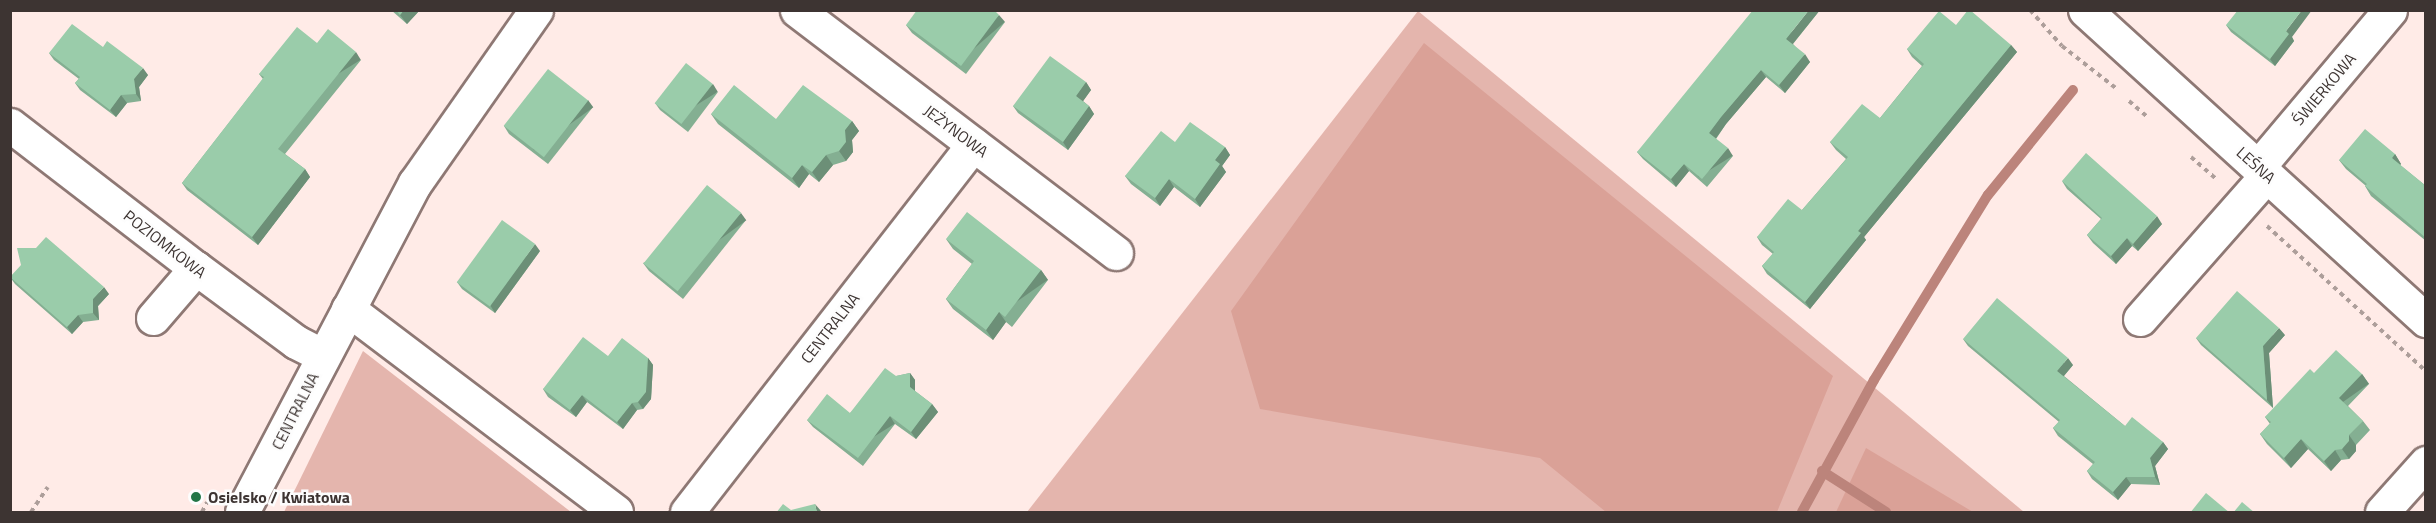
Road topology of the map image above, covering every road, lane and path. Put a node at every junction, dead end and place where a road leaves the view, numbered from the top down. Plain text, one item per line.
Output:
1 (536, 10) edge
2 (797, 10) edge
3 (2030, 10) edge
4 (2085, 10) edge
5 (2390, 10) edge
6 (2124, 96) dead end
7 (10, 125) edge
8 (973, 144) junction
9 (2183, 150) dead end
10 (2263, 171) junction
11 (2242, 204) junction
12 (1116, 253) dead end
13 (196, 268) junction
14 (348, 309) junction
15 (153, 318) dead end
16 (2140, 319) dead end
17 (2426, 320) edge
18 (323, 356) junction
19 (2426, 371) edge
20 (2426, 463) edge
21 (48, 486) dead end
22 (31, 513) edge
23 (242, 513) edge
24 (616, 513) edge
25 (687, 513) edge
26 (2382, 513) edge

1 - 14 street, CENTRALNA
2 - 8 street, JEŻYNOWA
3 - 6 path
4 - 10 street, LEŚNA
5 - 10 street, ŚWIERKOWA
7 - 13 street, POZIOMKOWA
8 - 12 street, JEŻYNOWA
8 - 25 street, CENTRALNA
9 - 11 path
10 - 11 street, ŚWIERKOWA
10 - 17 street, LEŚNA
11 - 16 street, ŚWIERKOWA
11 - 19 path
13 - 15 street
13 - 18 street, POZIOMKOWA
14 - 18 street, CENTRALNA
14 - 24 street
18 - 23 street, CENTRALNA
20 - 26 street
21 - 22 path

